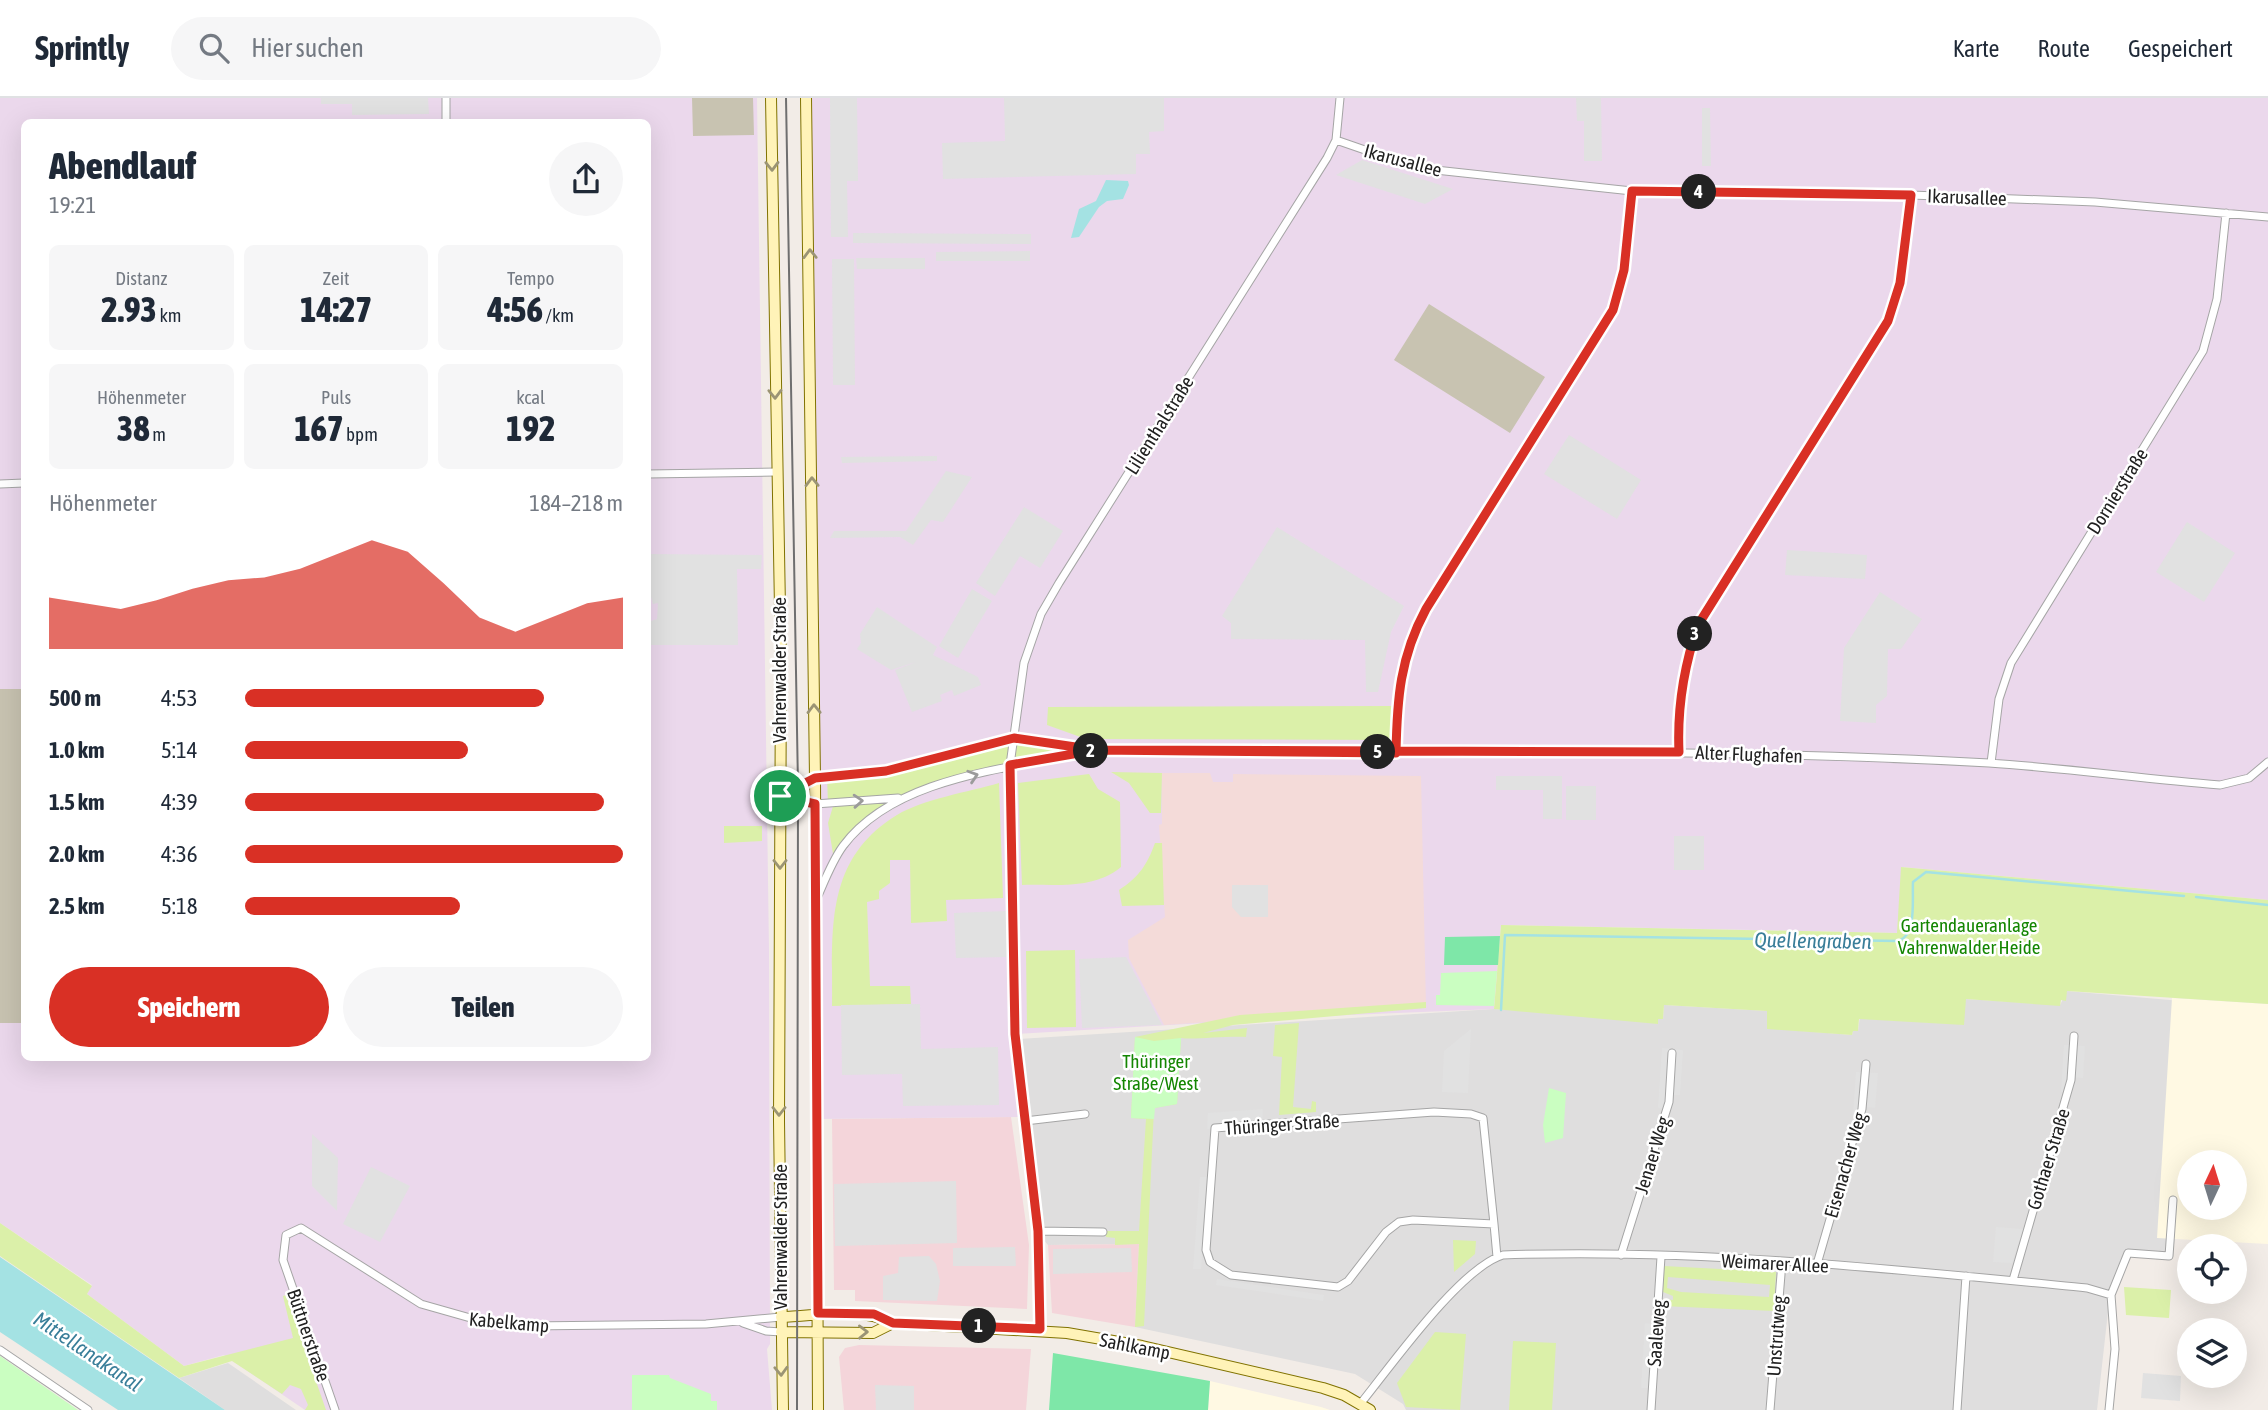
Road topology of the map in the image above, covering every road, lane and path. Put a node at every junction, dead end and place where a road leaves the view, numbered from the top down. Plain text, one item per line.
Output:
1 (446, 98) edge
2 (771, 98) edge
3 (807, 98) edge
4 (1340, 98) edge
5 (446, 119) edge
6 (1336, 140) junction
7 (1632, 191) junction
8 (1911, 195) junction
9 (2226, 213) junction
10 (2268, 217) edge
11 (776, 472) junction
12 (651, 474) edge
13 (21, 483) edge
14 (0, 484) edge
15 (1014, 738) junction
16 (1096, 750) junction
17 (1679, 752) junction
18 (1396, 753) junction
19 (2268, 762) edge
20 (1991, 763) junction
21 (1010, 765) junction
22 (815, 778) junction
23 (780, 796) junction
24 (902, 798) junction
25 (815, 804) junction
26 (816, 901) junction
27 (2074, 1036) dead end
28 (1672, 1053) dead end
29 (1866, 1064) dead end
30 (1085, 1114) dead end
31 (1025, 1121) junction
32 (2173, 1200) dead end
33 (1494, 1224) junction
34 (1038, 1231) junction
35 (1103, 1232) dead end
36 (1621, 1255) junction
37 (1497, 1257) junction
38 (1661, 1257) junction
39 (283, 1260) joint
40 (1782, 1262) junction
41 (1817, 1264) junction
42 (1966, 1276) junction
43 (2013, 1280) junction
44 (2111, 1295) junction
45 (818, 1313) junction
46 (781, 1317) junction
47 (743, 1322) junction
48 (893, 1323) junction
49 (1040, 1329) junction
50 (781, 1332) junction
51 (817, 1332) junction
52 (0, 1350) edge
53 (1367, 1408) edge
54 (88, 1410) edge
55 (335, 1410) edge
56 (783, 1410) edge
57 (818, 1410) edge
58 (1651, 1410) edge
59 (1770, 1410) edge
60 (1957, 1410) edge
61 (2109, 1410) edge

1 - 5 street
2 -> 11 main road, Vahrenwalder Straße
22 -> 3 main road, Vahrenwalder Straße
4 - 6 street, Lilienthalstraße
6 - 7 street, Ikarusallee
6 - 15 street, Lilienthalstraße
7 - 8 street, Ikarusallee
7 - 18 street
8 - 9 street, Ikarusallee
8 - 17 street
9 - 10 street, Ikarusallee
9 - 20 street, Dornierstraße
11 - 12 street
11 - 23 main road, Vahrenwalder Straße
13 - 14 street
15 - 16 street, Alter Flughafen
15 - 21 street, Lilienthalstraße
15 - 22 street, Alter Flughafen
16 - 18 street, Alter Flughafen
16 - 21 street, Alter Flughafen
17 - 18 street, Alter Flughafen
17 - 20 street, Alter Flughafen
19 - 20 street, Alter Flughafen
24 -> 21 street, Alter Flughafen
21 - 31 street, Lilienthalstraße
22 - 23 main road
22 - 25 main road, Vahrenwalder Straße
23 - 25 main road
23 -> 46 main road, Vahrenwalder Straße
25 -> 24 street, Alter Flughafen
24 - 26 street, Alter Flughafen
25 - 26 main road, Vahrenwalder Straße
26 - 45 main road, Vahrenwalder Straße
27 - 43 street, Gothaer Straße
28 - 36 street, Jenaer Weg
29 - 41 street, Eisenacher Weg
30 - 31 street
31 - 34 street, Lilienthalstraße
32 - 44 street
33 - 33 street, Thüringer Straße
33 - 37 street, Thüringer Straße
34 - 35 street
34 - 49 street, Lilienthalstraße
36 - 37 street, Weimarer Allee
36 - 38 street, Weimarer Allee
37 - 53 street
38 - 40 street, Weimarer Allee
38 - 58 street, Saaleweg
39 - 47 street, Kabelkamp
39 - 55 street, Büttnerstraße
40 - 41 street, Weimarer Allee
40 - 59 street, Unstrutweg
41 - 42 street, Weimarer Allee
42 - 43 street, Weimarer Allee
42 - 60 street
43 - 44 street, Weimarer Allee
44 - 61 street
45 - 46 main road, Sahlkamp
45 - 48 main road, Sahlkamp
45 - 51 main road, Vahrenwalder Straße
46 - 47 street, Kabelkamp
46 - 50 main road, Vahrenwalder Straße
47 - 50 street, Kabelkamp
48 - 49 main road, Sahlkamp
51 -> 48 main road, Sahlkamp
49 - 53 main road, Sahlkamp
50 - 51 main road, Sahlkamp
50 -> 56 main road, Vahrenwalder Straße
51 - 57 main road, Vahrenwalder Straße
52 - 54 street

